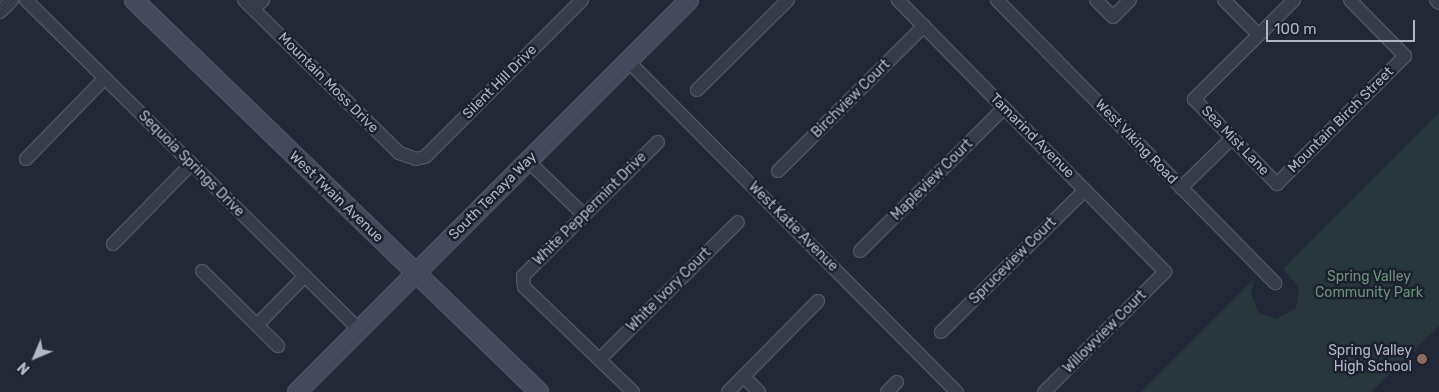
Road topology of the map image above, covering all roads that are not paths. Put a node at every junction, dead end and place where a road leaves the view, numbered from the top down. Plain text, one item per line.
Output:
1 (12, 0) edge
2 (26, 0) edge
3 (134, 0) edge
4 (244, 0) edge
5 (263, 0) edge
6 (582, 0) edge
7 (689, 0) edge
8 (769, 0) edge
9 (788, 0) edge
10 (898, 0) edge
11 (997, 0) edge
12 (1096, 0) edge
13 (1130, 0) edge
14 (1224, 0) edge
15 (1294, 0) edge
16 (1350, 0) edge
17 (1436, 0) edge
18 (1439, 3) edge
19 (254, 9) junction
20 (779, 9) junction
21 (0, 12) edge
22 (924, 26) junction
23 (1259, 35) junction
24 (628, 61) junction
25 (105, 78) junction
26 (697, 90) dead end
27 (1004, 108) junction
28 (1232, 138) junction
29 (658, 142) dead end
30 (26, 159) dead end
31 (416, 159) joint
32 (528, 161) junction
33 (191, 164) junction
34 (778, 171) dead end
35 (1277, 184) joint
36 (1181, 188) junction
37 (1085, 190) junction
38 (584, 216) junction
39 (738, 222) dead end
40 (113, 244) dead end
41 (860, 251) dead end
42 (202, 271) dead end
43 (1165, 272) joint
44 (416, 274) junction
45 (304, 277) junction
46 (1275, 283) dead end
47 (818, 301) dead end
48 (257, 325) junction
49 (358, 328) junction
50 (941, 332) dead end
51 (278, 346) dead end
52 (600, 359) junction
53 (744, 376) junction
54 (897, 382) dead end
55 (296, 392) edge
56 (539, 392) edge
57 (633, 392) edge
58 (728, 392) edge
59 (759, 392) edge
60 (887, 392) edge
61 (957, 392) edge
62 (1044, 392) edge

1 - 21 street
2 - 25 street, Sequoia Springs Drive
3 - 44 street, West Twain Avenue
4 - 19 street, Mountain Moss Drive
5 - 19 street
6 - 31 street, Silent Hill Drive
7 - 24 street, South Tenaya Way
8 - 20 street
9 - 20 street
10 - 22 street, Tamarind Avenue
11 - 36 street, West Viking Road
12 - 13 street
14 - 23 street
15 - 23 street
16 - 35 street, Mountain Birch Street
17 - 18 street
19 - 31 street, Mountain Moss Drive
20 - 26 street
22 - 27 street, Tamarind Avenue
22 - 34 street, Birchview Court
23 - 28 street, Sea Mist Lane
24 - 32 street, South Tenaya Way
24 - 61 street, West Katie Avenue
25 - 30 street
25 - 33 street, Sequoia Springs Drive
27 - 37 street, Tamarind Avenue
27 - 41 street, Mapleview Court
28 - 35 street, Sea Mist Lane
28 - 36 street
29 - 38 street, White Peppermint Drive
32 - 38 street
32 - 44 street, South Tenaya Way
33 - 40 street
33 - 45 street, Sequoia Springs Drive
36 - 46 street, West Viking Road
37 - 43 street, Tamarind Avenue
37 - 50 street, Spruceview Court
38 - 52 street, White Peppermint Drive
39 - 52 street, White Ivory Court
42 - 48 street
43 - 62 street, Willowview Court
44 - 49 street, South Tenaya Way
44 - 56 street, West Twain Avenue
45 - 48 street
45 - 49 street, Sequoia Springs Drive
47 - 53 street
48 - 51 street
49 - 55 street, South Tenaya Way
52 - 57 street
53 - 58 street
53 - 59 street
54 - 60 street

